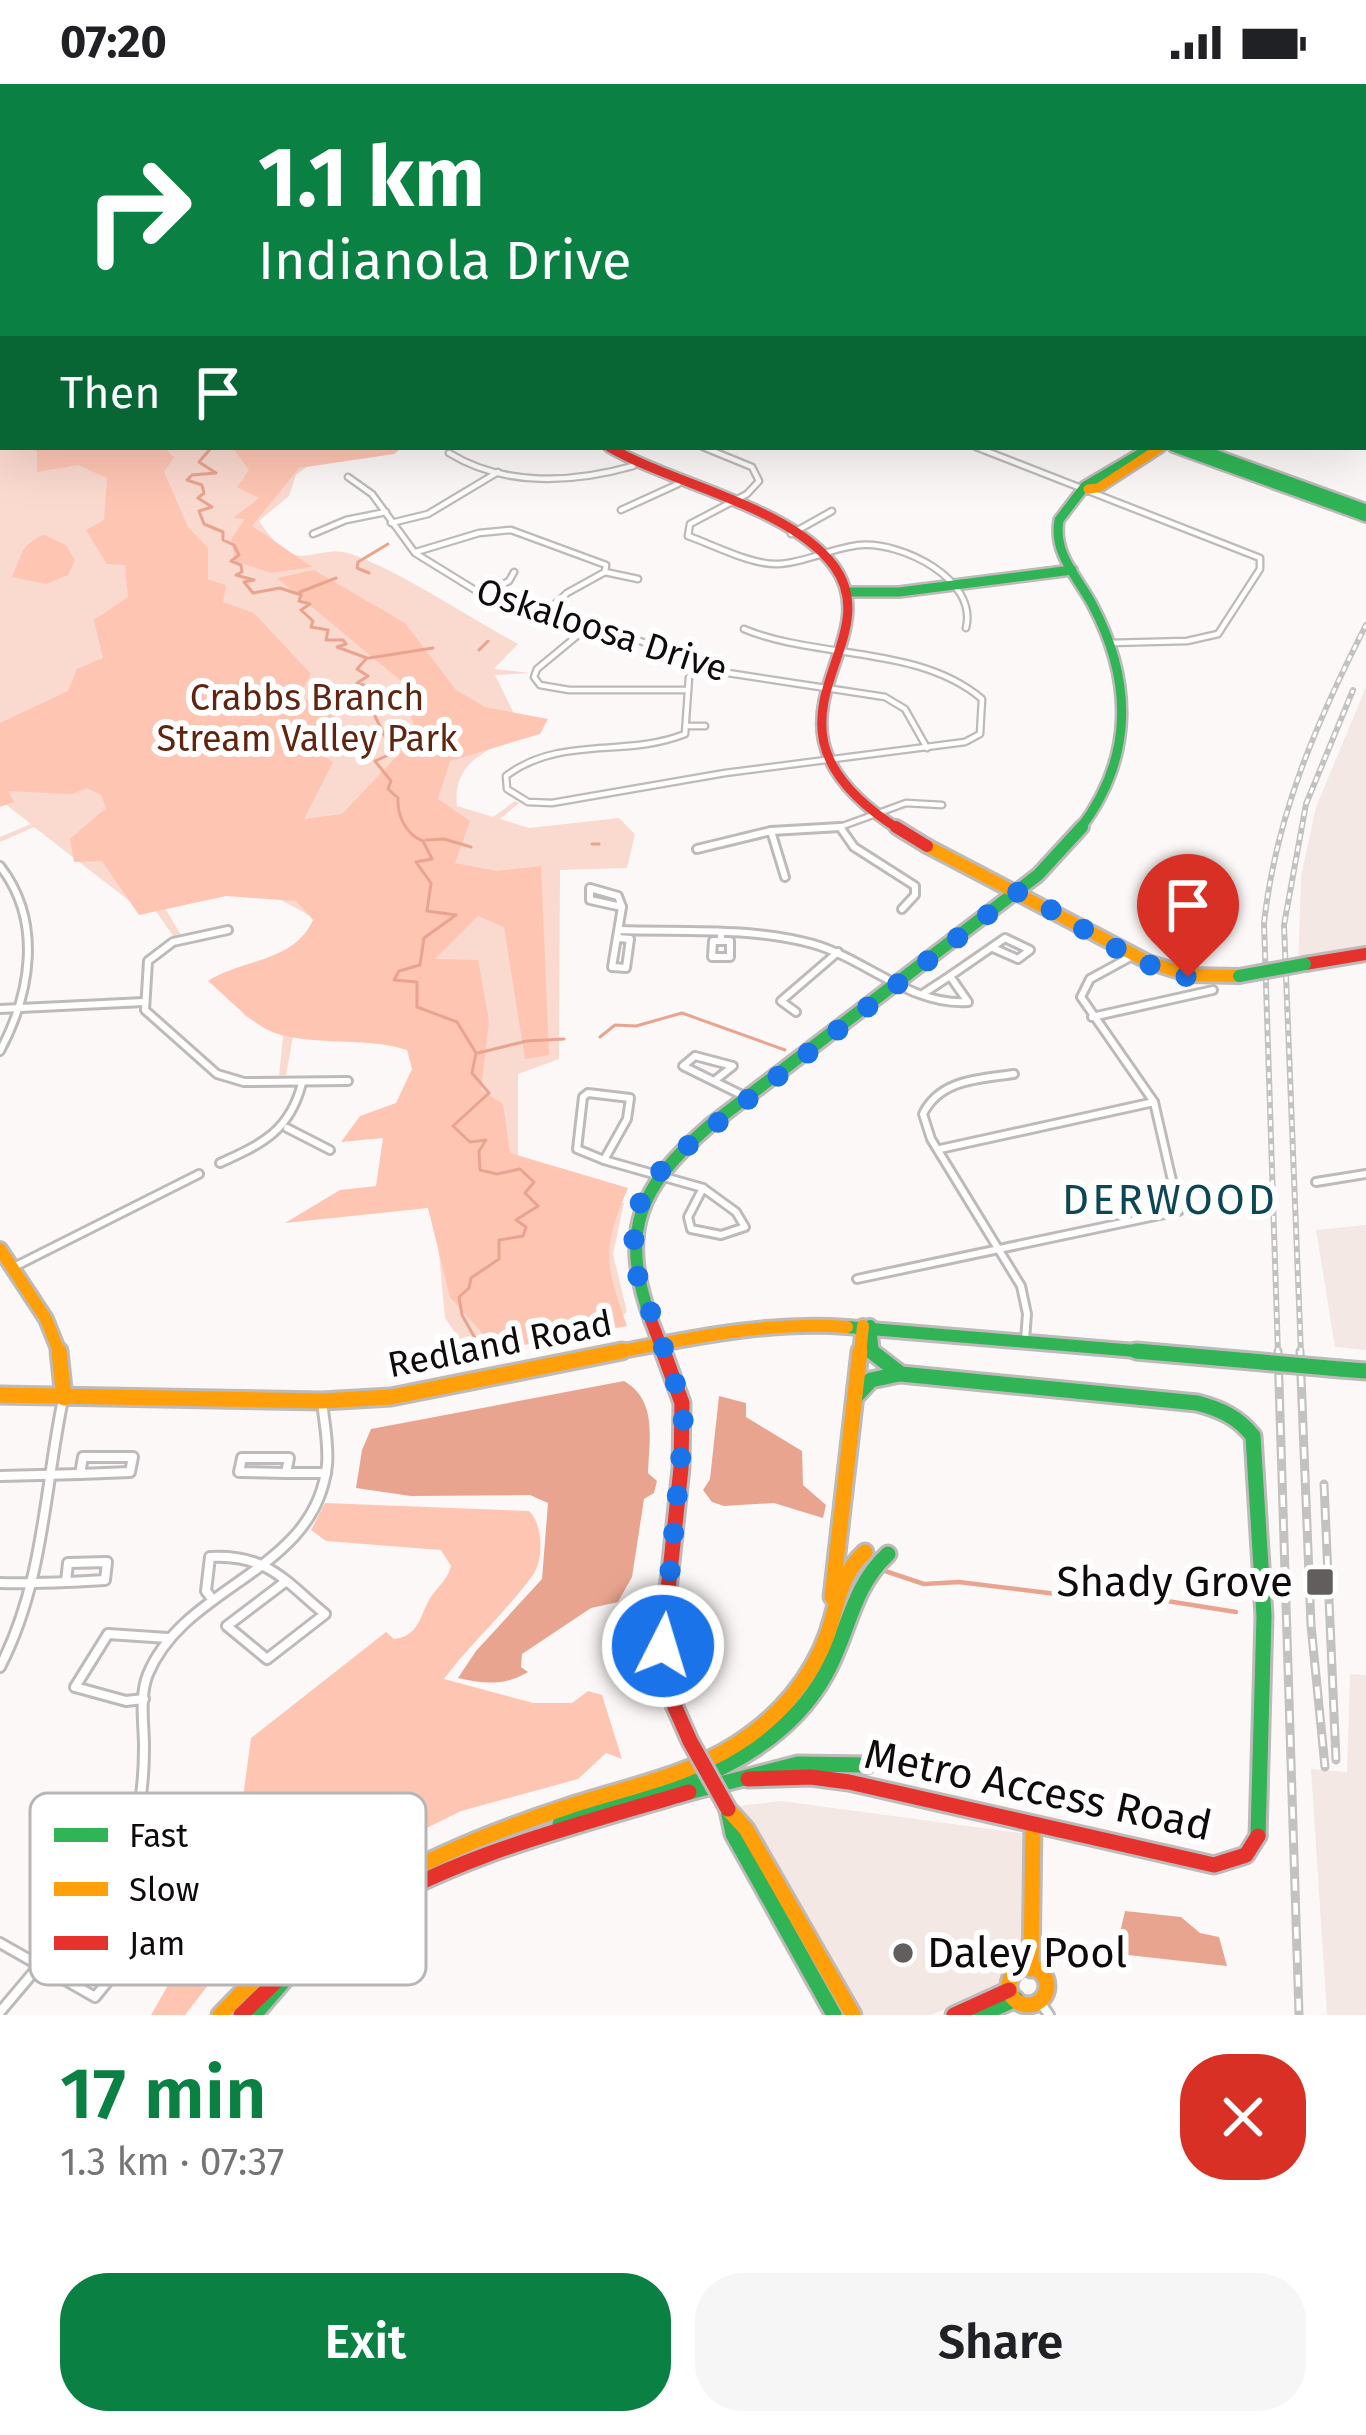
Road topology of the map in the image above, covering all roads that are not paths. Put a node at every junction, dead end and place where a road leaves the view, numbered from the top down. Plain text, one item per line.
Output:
1 (613, 450) edge
2 (711, 450) edge
3 (984, 450) edge
4 (1146, 450) edge
5 (1156, 450) edge
6 (1182, 450) edge
7 (1203, 450) edge
8 (449, 453) dead end
9 (633, 466) junction
10 (498, 472) junction
11 (348, 477) dead end
12 (678, 484) junction
13 (1088, 489) junction
14 (731, 503) junction
15 (621, 510) dead end
16 (832, 511) dead end
17 (386, 512) junction
18 (1366, 513) edge
19 (391, 523) junction
20 (313, 534) dead end
21 (791, 534) junction
22 (415, 553) junction
23 (824, 554) junction
24 (514, 572) dead end
25 (605, 572) junction
26 (1074, 572) junction
27 (638, 579) dead end
28 (955, 586) junction
29 (847, 592) junction
30 (483, 595) junction
31 (543, 615) junction
32 (589, 626) junction
33 (966, 628) dead end
34 (744, 629) dead end
35 (1109, 643) junction
36 (836, 648) junction
37 (705, 664) junction
38 (688, 690) junction
39 (827, 690) junction
40 (689, 725) junction
41 (705, 726) dead end
42 (927, 748) junction
43 (826, 761) junction
44 (942, 805) dead end
45 (875, 814) junction
46 (840, 827) junction
47 (771, 831) junction
48 (697, 849) dead end
49 (0, 866) edge
50 (785, 878) dead end
51 (1017, 892) junction
52 (622, 908) junction
53 (902, 909) dead end
54 (228, 931) dead end
55 (618, 934) junction
56 (993, 948) junction
57 (838, 952) junction
58 (1366, 954) edge
59 (1132, 956) junction
60 (950, 976) junction
61 (900, 982) junction
62 (1213, 990) dead end
63 (924, 993) junction
64 (144, 1002) junction
65 (0, 1009) edge
66 (17, 1009) junction
67 (796, 1012) dead end
68 (1092, 1017) junction
69 (0, 1051) edge
70 (1014, 1074) dead end
71 (714, 1081) junction
72 (348, 1082) dead end
73 (302, 1084) junction
74 (748, 1098) junction
75 (1154, 1102) junction
76 (286, 1128) junction
77 (330, 1150) dead end
78 (939, 1150) junction
79 (604, 1160) junction
80 (220, 1163) dead end
81 (199, 1174) dead end
82 (658, 1174) junction
83 (1366, 1174) edge
84 (1316, 1182) dead end
85 (703, 1188) junction
86 (0, 1249) edge
87 (1003, 1252) junction
88 (12, 1268) junction
89 (857, 1280) dead end
90 (866, 1326) junction
91 (1024, 1340) junction
92 (661, 1344) junction
93 (1366, 1371) edge
94 (901, 1374) junction
95 (0, 1395) edge
96 (856, 1397) junction
97 (64, 1398) junction
98 (322, 1401) junction
99 (286, 1473) junction
100 (80, 1474) junction
101 (326, 1474) junction
102 (48, 1475) junction
103 (0, 1476) edge
104 (865, 1552) dead end
105 (888, 1554) dead end
106 (265, 1567) junction
107 (66, 1582) junction
108 (285, 1582) junction
109 (0, 1583) edge
110 (37, 1583) junction
111 (832, 1597) junction
112 (214, 1600) junction
113 (169, 1639) junction
114 (0, 1667) edge
115 (144, 1699) junction
116 (867, 1765) dead end
117 (722, 1782) junction
118 (140, 1793) edge
119 (728, 1808) junction
120 (1033, 1825) junction
121 (1057, 1830) junction
122 (506, 1844) junction
123 (1036, 1851) junction
124 (426, 1856) edge
125 (426, 1876) edge
126 (0, 1943) edge
127 (30, 1960) edge
128 (1031, 1969) junction
129 (30, 1978) edge
130 (74, 1985) edge
131 (105, 1985) edge
132 (246, 1985) edge
133 (268, 1985) edge
134 (280, 1985) edge
135 (1013, 1994) junction
136 (1040, 2002) junction
137 (224, 2010) edge
138 (0, 2012) edge
139 (241, 2015) edge
140 (254, 2015) edge
141 (834, 2015) edge
142 (854, 2015) edge
143 (954, 2015) edge
144 (980, 2015) edge
145 (1049, 2015) edge

1 - 9 main road
2 - 14 street
3 - 13 street
4 - 13 main road
5 - 13 main road
6 - 18 main road
7 - 18 main road
8 - 10 street
9 - 10 street
9 - 12 main road
10 - 19 street
11 - 17 street, Oskaloosa Drive
12 - 14 main road
12 - 15 street
13 - 26 main road
13 - 35 street
14 - 21 main road
14 - 23 street
16 - 21 street
17 - 19 street, Oskaloosa Drive
17 - 20 street
19 - 22 street, Oskaloosa Drive
21 - 23 main road
22 - 25 street
22 - 30 street, Oskaloosa Drive
23 - 28 street
23 - 29 main road
24 - 30 street
25 - 27 street
25 - 31 street
26 - 28 main road
26 - 35 main road
28 - 29 main road
28 - 33 street
29 - 36 main road
30 - 31 street, Oskaloosa Drive
31 - 32 street, Oskaloosa Drive
32 - 37 street, Oskaloosa Drive
32 - 38 street
34 - 36 street
35 - 51 main road
36 - 39 main road
36 - 42 street
37 - 38 street
37 - 39 street, Oskaloosa Drive
38 - 40 street
39 - 42 street, Oskaloosa Drive
39 - 43 main road
40 - 41 street
40 - 43 street
42 - 43 street
43 - 45 main road
44 - 45 street
45 - 46 street
45 - 51 main road
46 - 47 street
46 - 53 street
47 - 48 street
47 - 50 street
49 - 66 street
51 - 59 main road
51 - 61 main road
52 - 52 street
52 - 55 street
54 - 64 street
55 - 55 street
55 - 57 street
56 - 56 street
56 - 60 street
57 - 61 street
57 - 67 street
58 - 59 main road, bridge
59 - 68 street
60 - 63 street
60 - 63 street
61 - 63 street
61 - 74 main road
62 - 68 street
64 - 66 street
64 - 73 street
65 - 66 street
66 - 69 street
68 - 75 street
70 - 78 street
71 - 71 street
71 - 74 street
72 - 73 street
73 - 76 street
74 - 82 main road
75 - 78 street
75 - 87 street
76 - 77 street
76 - 80 street
78 - 87 street
79 - 79 street
79 - 82 street
81 - 88 street
82 - 85 street
82 - 92 main road
83 - 84 street
85 - 85 street
86 - 88 main road
87 - 89 street
87 - 91 street
88 - 97 main road
90 - 91 main road, Redland Road
90 - 92 main road, Redland Road
90 - 94 main road
90 - 96 main road
91 - 93 main road, Redland Road, bridge
92 - 98 main road, Redland Road
92 - 119 main road, bridge
94 - 96 main road
94 - 121 main road, Metro Access Road
95 - 97 main road, Redland Road
96 - 111 main road
97 - 98 main road, Redland Road
97 - 102 street
98 - 101 street
99 - 99 street
99 - 101 street
100 - 100 street
100 - 102 street
101 - 106 street
102 - 103 street
102 - 110 street
104 - 111 main road
105 - 122 main road
106 - 108 street
106 - 112 street
106 - 112 street
107 - 107 street
107 - 110 street
108 - 108 street
109 - 110 street
110 - 114 street
111 - 124 main road
112 - 113 street
113 - 115 street
113 - 115 street
115 - 118 street
116 - 117 main road
117 - 120 main road, Metro Access Road
117 - 122 main road, Metro Access Road
119 - 141 main road
119 - 142 main road
120 - 121 main road, Metro Access Road
120 - 123 main road
121 - 123 main road
122 - 125 main road, Metro Access Road
123 - 128 main road
126 - 127 street
128 - 135 main road
128 - 136 main road
129 - 138 street
130 - 131 street
132 - 137 main road
133 - 139 main road, Metro Access Road
134 - 140 main road
135 - 136 main road
135 - 143 main road
135 - 144 main road
136 - 145 street

